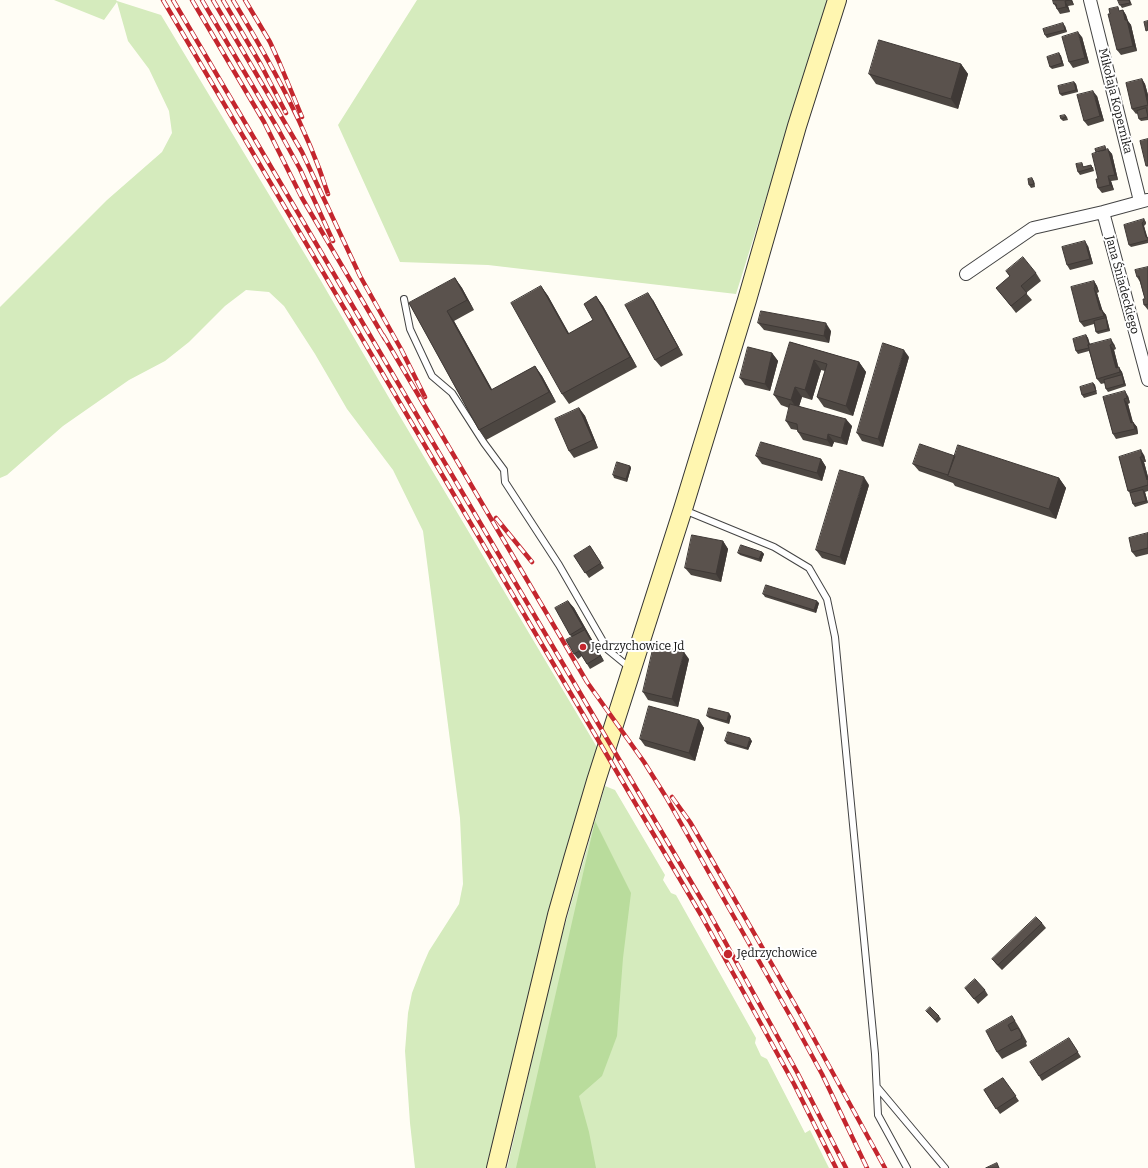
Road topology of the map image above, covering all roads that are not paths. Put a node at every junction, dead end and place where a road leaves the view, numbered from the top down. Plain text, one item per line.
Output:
1 (837, 0) edge
2 (1090, 0) edge
3 (1144, 200) edge
4 (1102, 212) junction
5 (966, 274) dead end
6 (404, 299) dead end
7 (1148, 380) edge
8 (683, 509) junction
9 (631, 669) junction
10 (877, 1087) junction
11 (496, 1168) edge
12 (907, 1168) edge
13 (945, 1168) edge

1 - 8 street
2 - 3 street, Mikołaja Kopernika
3 - 4 street
4 - 5 street
4 - 7 street, Jana Śniadeckiego
6 - 9 lane
8 - 9 street
8 - 10 lane
9 - 11 street
10 - 12 lane
10 - 13 lane

